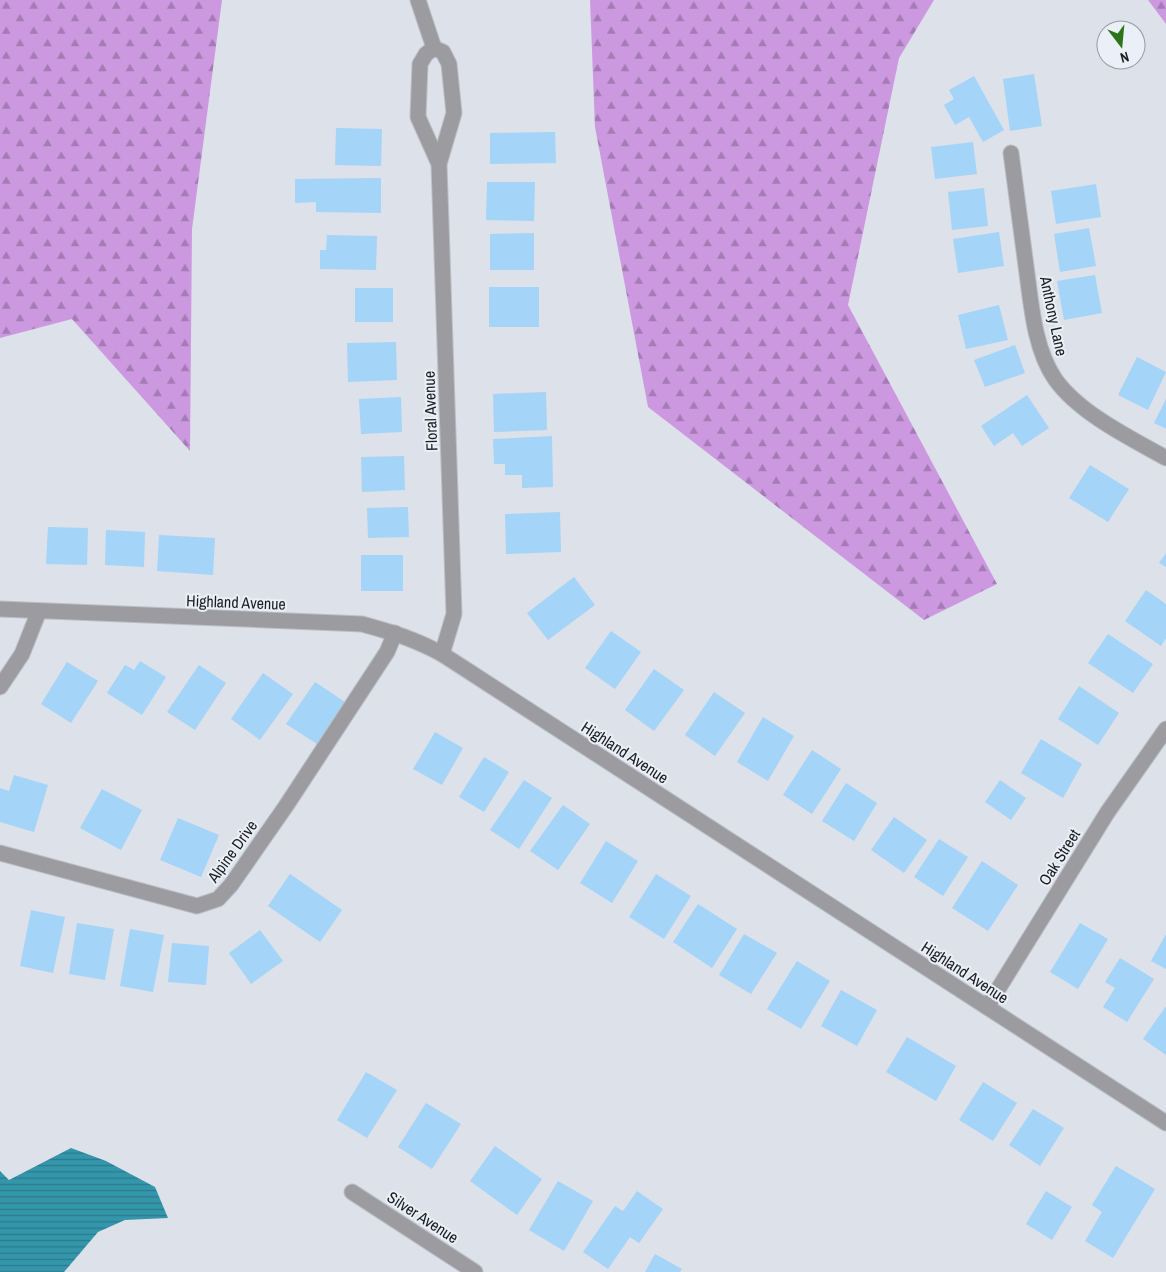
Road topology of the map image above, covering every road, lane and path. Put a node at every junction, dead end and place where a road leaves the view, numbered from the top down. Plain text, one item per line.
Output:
1 (418, 0) edge
2 (434, 48) junction
3 (1011, 153) dead end
4 (439, 164) junction
5 (1166, 458) edge
6 (0, 609) edge
7 (39, 611) junction
8 (395, 633) junction
9 (442, 654) junction
10 (0, 687) edge
11 (1166, 729) edge
12 (0, 853) edge
13 (987, 1006) junction
14 (1166, 1123) edge
15 (352, 1192) dead end
16 (475, 1272) edge

1 - 2 street, Floral Avenue
2 - 4 street, Floral Avenue
2 - 4 street, Floral Avenue
3 - 5 street, Anthony Lane
4 - 9 street, Floral Avenue
6 - 7 street, Highland Avenue
7 - 8 street, Highland Avenue
7 - 10 street
8 - 9 street, Highland Avenue
8 - 12 street, Alpine Drive
9 - 13 street, Highland Avenue
11 - 13 street, Oak Street
13 - 14 street, Highland Avenue
15 - 16 street, Silver Avenue

